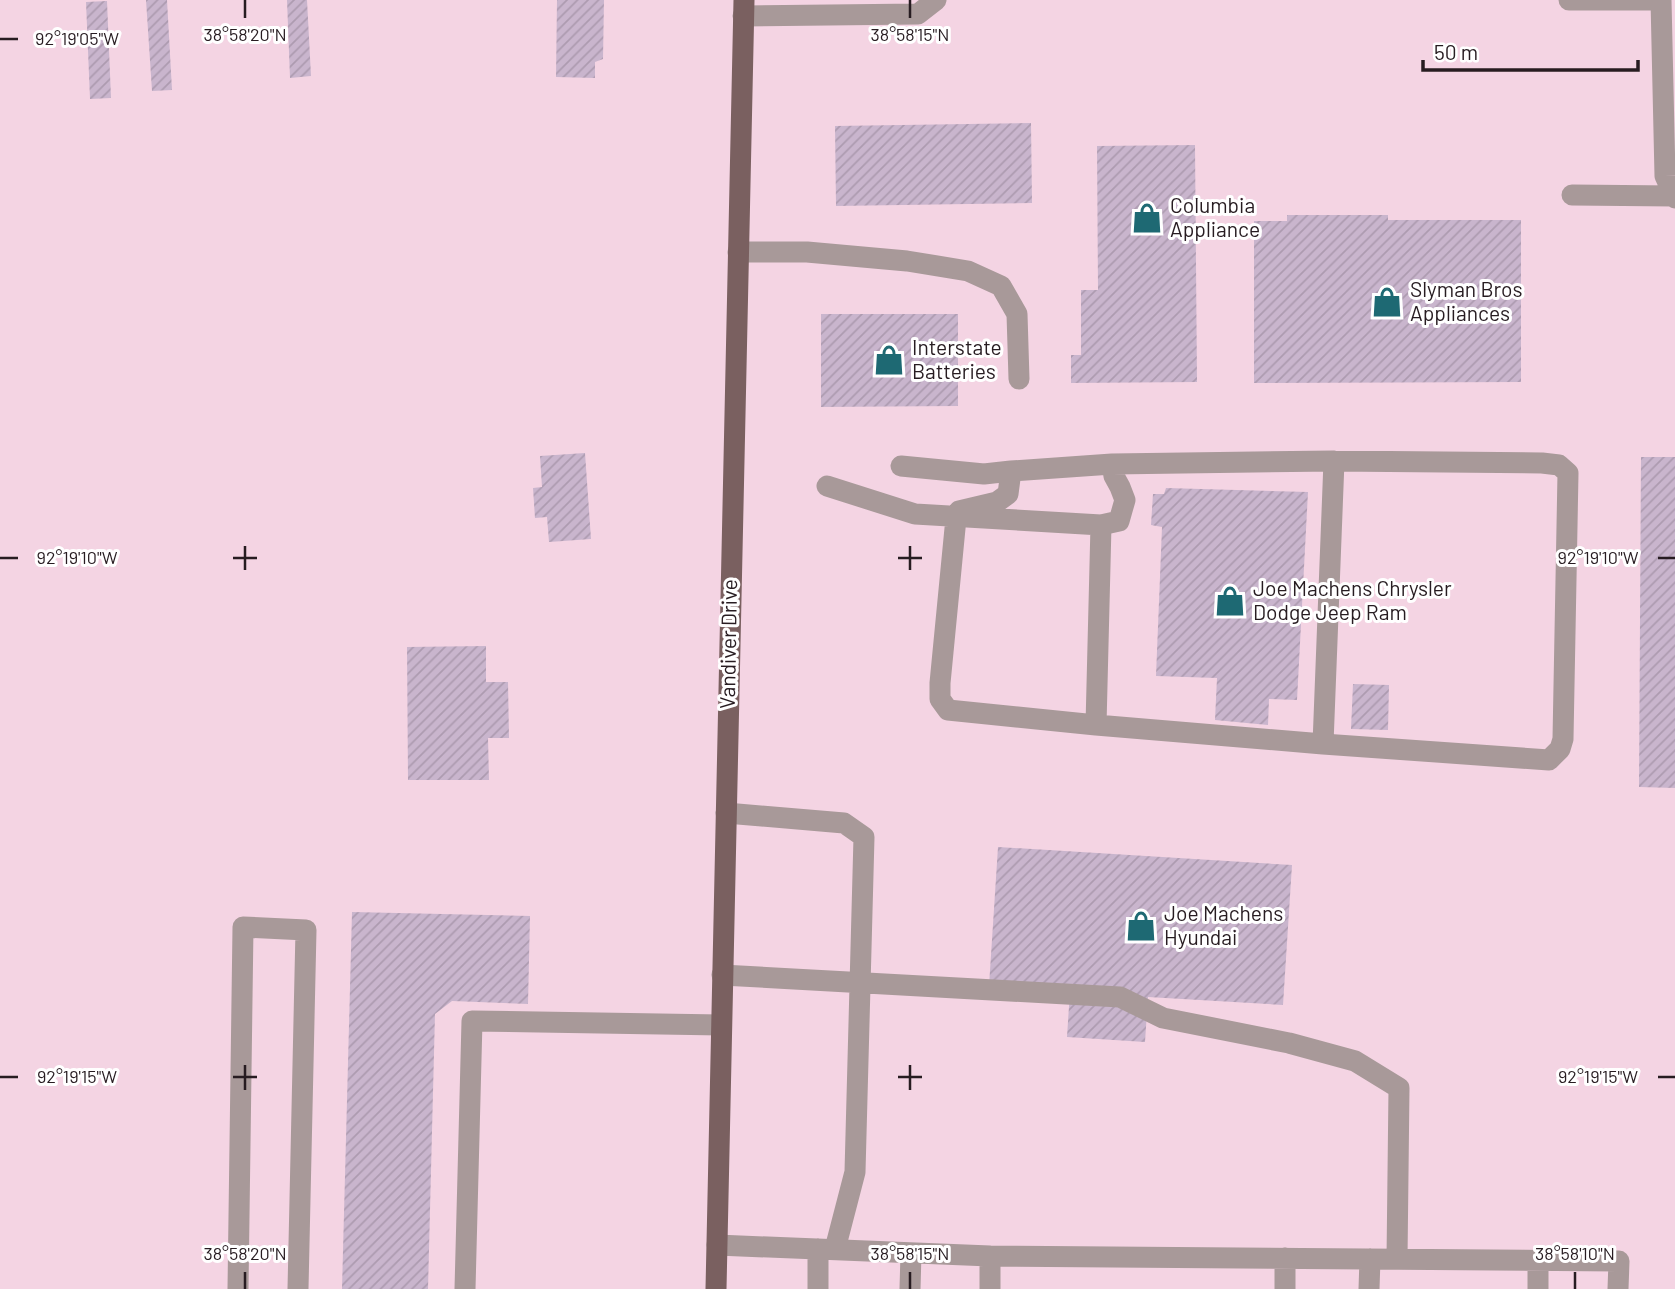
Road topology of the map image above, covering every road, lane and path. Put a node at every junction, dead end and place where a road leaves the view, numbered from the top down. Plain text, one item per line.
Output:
1 (936, 0) edge
2 (1569, 0) edge
3 (1661, 0) edge
4 (744, 8) edge
5 (1572, 195) dead end
6 (1675, 197) edge
7 (738, 252) junction
8 (1019, 379) dead end
9 (1334, 461) junction
10 (1112, 464) junction
11 (901, 466) dead end
12 (1011, 471) junction
13 (827, 486) dead end
14 (956, 517) junction
15 (1101, 525) junction
16 (1096, 725) junction
17 (1323, 744) junction
18 (726, 813) junction
19 (722, 975) junction
20 (860, 983) junction
21 (721, 1025) junction
22 (717, 1245) junction
23 (827, 1249) junction
24 (911, 1253) junction
25 (990, 1256) junction
26 (1286, 1258) junction
27 (1370, 1259) junction
28 (1396, 1259) junction
29 (1538, 1260) junction
30 (239, 1289) edge
31 (298, 1289) edge
32 (465, 1289) edge
33 (716, 1289) edge
34 (818, 1289) edge
35 (911, 1289) edge
36 (990, 1289) edge
37 (1285, 1289) edge
38 (1369, 1289) edge
39 (1538, 1289) edge
40 (1619, 1289) edge

1 - 4 street
2 - 3 street
3 - 6 street
4 - 7 main road, Vandiver Drive
5 - 6 street
7 - 8 street
7 - 18 main road, Vandiver Drive
9 - 10 street
9 - 17 street
9 - 17 street
10 - 12 street
10 - 15 street
11 - 12 street
12 - 14 street
13 - 14 street
14 - 15 street
14 - 16 street
15 - 16 street
16 - 17 street
18 - 19 main road, Vandiver Drive
18 - 20 street
19 - 20 street
19 - 21 main road, Vandiver Drive
20 - 23 street
20 - 28 street
21 - 22 main road, Vandiver Drive
21 - 32 street
22 - 23 street
22 - 33 main road, Vandiver Drive
23 - 24 street
23 - 34 street
24 - 25 street
24 - 35 street
25 - 26 street
25 - 36 street
26 - 27 street
26 - 37 street
27 - 28 street
27 - 38 street
28 - 29 street
29 - 39 street
29 - 40 street
30 - 31 street

